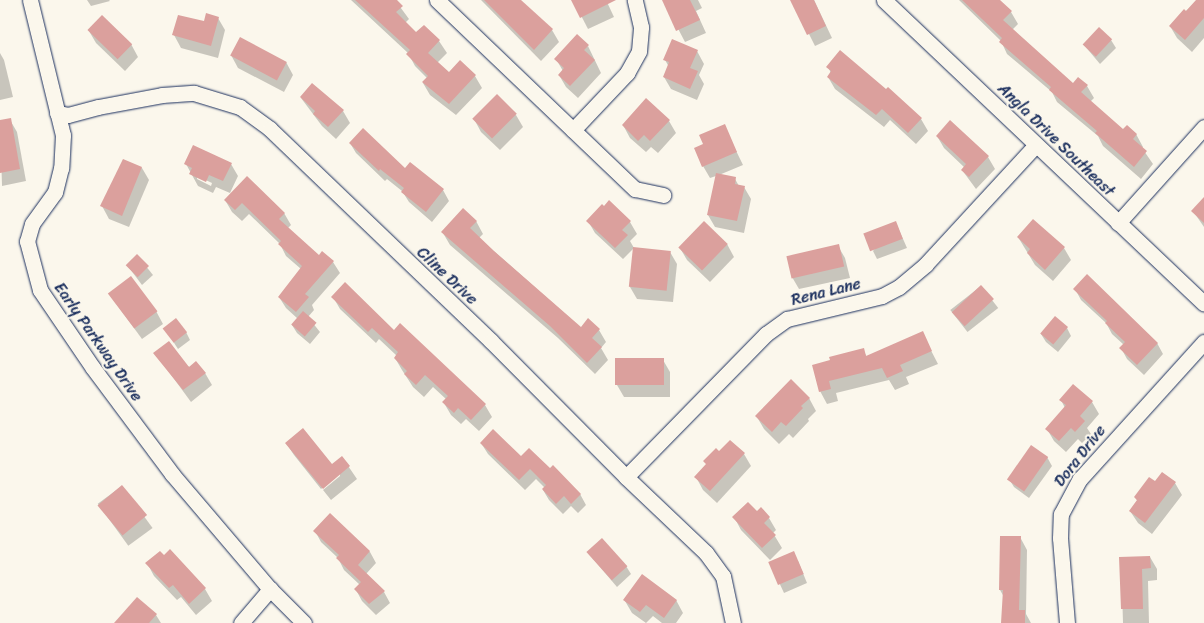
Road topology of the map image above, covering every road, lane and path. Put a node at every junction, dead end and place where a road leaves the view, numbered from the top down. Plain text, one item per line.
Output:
1 (30, 0) edge
2 (437, 0) edge
3 (635, 0) edge
4 (884, 0) edge
5 (57, 113) junction
6 (1204, 127) edge
7 (573, 130) junction
8 (1036, 145) junction
9 (663, 196) dead end
10 (1118, 223) junction
11 (1204, 304) edge
12 (1204, 342) edge
13 (626, 477) junction
14 (270, 589) junction
15 (241, 623) edge
16 (304, 623) edge
17 (734, 623) edge
18 (1067, 623) edge

1 - 5 street, Early Parkway Drive
2 - 7 street
3 - 7 street
4 - 8 street, Angla Drive Southeast
5 - 13 street, Cline Drive
5 - 14 street, Early Parkway Drive
6 - 10 street
7 - 9 street
8 - 10 street, Angla Drive Southeast
8 - 13 street, Rena Lane
10 - 11 street, Angla Drive Southeast
12 - 18 street, Dora Drive
13 - 17 street, Cline Drive
14 - 15 street
14 - 16 street, Early Parkway Drive

